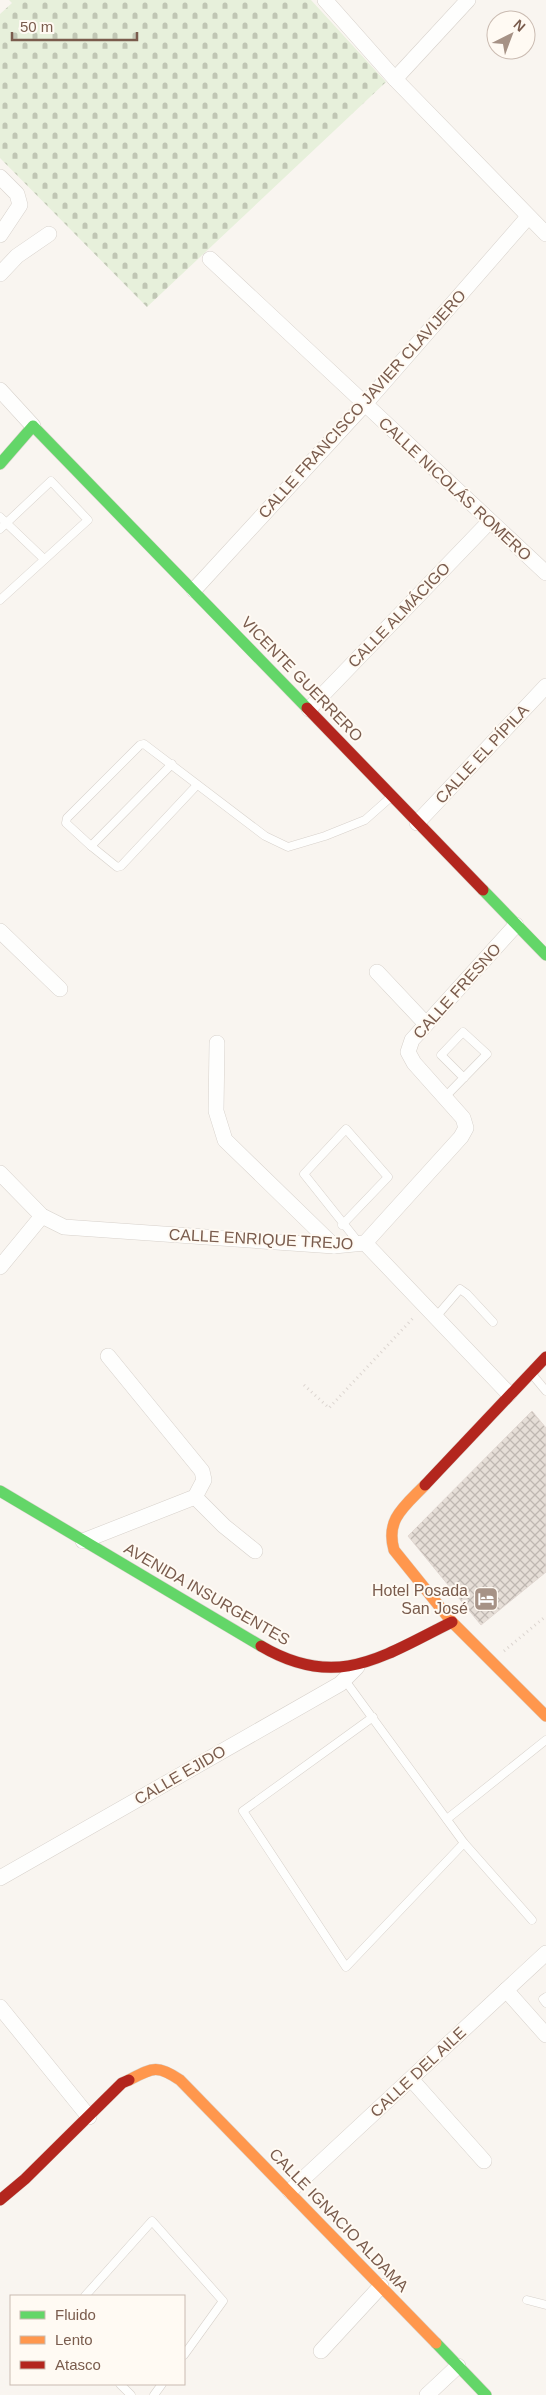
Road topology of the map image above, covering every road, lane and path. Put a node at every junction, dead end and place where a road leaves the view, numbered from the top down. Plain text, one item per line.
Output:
1 (325, 0) edge
2 (468, 0) edge
3 (395, 80) junction
4 (0, 177) edge
5 (528, 217) junction
6 (49, 234) dead end
7 (546, 234) edge
8 (0, 235) edge
9 (210, 259) dead end
10 (0, 274) edge
11 (0, 390) edge
12 (364, 405) junction
13 (33, 426) junction
14 (0, 464) edge
15 (0, 516) edge
16 (490, 521) junction
17 (6, 522) junction
18 (0, 529) edge
19 (44, 560) junction
20 (546, 573) edge
21 (194, 590) junction
22 (0, 600) edge
23 (546, 686) edge
24 (309, 709) junction
25 (172, 764) junction
26 (197, 785) junction
27 (392, 796) junction
28 (417, 823) junction
29 (91, 846) junction
30 (516, 925) junction
31 (0, 931) edge
32 (546, 955) edge
33 (377, 972) dead end
34 (60, 988) dead end
35 (426, 1024) junction
36 (217, 1043) dead end
37 (464, 1078) junction
38 (444, 1098) junction
39 (0, 1174) edge
40 (42, 1216) junction
41 (342, 1225) junction
42 (362, 1244) junction
43 (334, 1246) junction
44 (0, 1267) edge
45 (424, 1306) junction
46 (435, 1318) junction
47 (493, 1322) dead end
48 (108, 1356) dead end
49 (546, 1357) edge
50 (531, 1373) junction
51 (304, 1385) dead end
52 (546, 1392) edge
53 (509, 1394) junction
54 (0, 1491) edge
55 (195, 1497) junction
56 (83, 1541) junction
57 (255, 1551) dead end
58 (546, 1616) edge
59 (452, 1622) junction
60 (492, 1662) junction
61 (357, 1667) junction
62 (344, 1679) junction
63 (546, 1716) edge
64 (373, 1717) junction
65 (546, 1740) edge
66 (447, 1819) junction
67 (464, 1842) junction
68 (0, 1878) edge
69 (532, 1920) dead end
70 (546, 1953) edge
71 (506, 1990) junction
72 (546, 1997) edge
73 (546, 2003) edge
74 (0, 2007) edge
75 (546, 2035) edge
76 (411, 2078) junction
77 (89, 2117) junction
78 (484, 2161) dead end
79 (290, 2191) junction
80 (0, 2200) edge
81 (382, 2286) junction
82 (86, 2295) edge
83 (527, 2300) dead end
84 (546, 2305) edge
85 (321, 2351) dead end
86 (185, 2353) edge
87 (458, 2366) junction
88 (121, 2385) edge
89 (131, 2395) edge
90 (428, 2395) edge
91 (486, 2395) edge

1 - 3 street
2 - 3 street
3 - 5 street
4 - 8 street
5 - 7 street
5 - 12 street, CALLE FRANCISCO JAVIER CLAVIJERO
6 - 10 street
9 - 12 street, CALLE NICOLÁS ROMERO
11 - 13 street
12 - 16 street, CALLE NICOLÁS ROMERO
12 - 21 street, CALLE FRANCISCO JAVIER CLAVIJERO
13 - 14 street
13 - 21 street, VICENTE GUERRERO
15 - 17 lane
16 - 20 street, CALLE NICOLÁS ROMERO
16 - 24 street, CALLE ALMÁCIGO
17 - 18 lane
17 - 19 lane
17 - 19 lane
19 - 22 lane
21 - 24 street, VICENTE GUERRERO
23 - 28 street, CALLE EL PÍPILA
24 - 27 street, VICENTE GUERRERO
25 - 26 lane
25 - 29 lane
25 - 29 lane
26 - 27 lane
26 - 29 lane
27 - 28 street, VICENTE GUERRERO
28 - 30 street, VICENTE GUERRERO
30 - 32 street, VICENTE GUERRERO
30 - 35 street, CALLE FRESNO
31 - 34 street
33 - 35 street
35 - 38 street, CALLE FRESNO
36 - 43 street
37 - 37 lane
37 - 38 lane
38 - 42 street, CALLE FRESNO
39 - 40 street, CALLE ENRIQUE TREJO
40 - 43 street, CALLE ENRIQUE TREJO
40 - 44 street
41 - 41 lane
41 - 42 lane
42 - 43 street, CALLE ENRIQUE TREJO
42 - 45 street, CALLE ENRIQUE TREJO
45 - 46 street, CALLE ENRIQUE TREJO
45 - 51 path
46 - 47 lane
46 - 53 street, CALLE ENRIQUE TREJO
48 - 55 street
49 - 50 street
50 - 52 lane
50 - 53 street
53 - 59 street
54 - 56 street, AVENIDA INSURGENTES
55 - 56 street
55 - 57 street
56 - 61 street, AVENIDA INSURGENTES
58 - 60 path
59 - 60 street
59 - 61 street, AVENIDA INSURGENTES
60 - 63 street
61 - 62 street, CALLE EJIDO
62 - 64 lane
62 - 68 street, CALLE EJIDO
64 - 66 lane
64 - 67 lane
65 - 66 lane
66 - 67 lane
67 - 69 lane
70 - 71 street, CALLE DEL AILE
71 - 75 street
71 - 76 street, CALLE DEL AILE
72 - 73 lane
74 - 77 street
76 - 78 street
76 - 79 street, CALLE DEL AILE
77 - 79 street, CALLE IGNACIO ALDAMA
77 - 80 street
79 - 81 street, CALLE IGNACIO ALDAMA
81 - 85 street
81 - 87 street, CALLE IGNACIO ALDAMA
82 - 86 lane
83 - 84 lane
87 - 90 street
87 - 91 street, CALLE IGNACIO ALDAMA
88 - 89 lane

